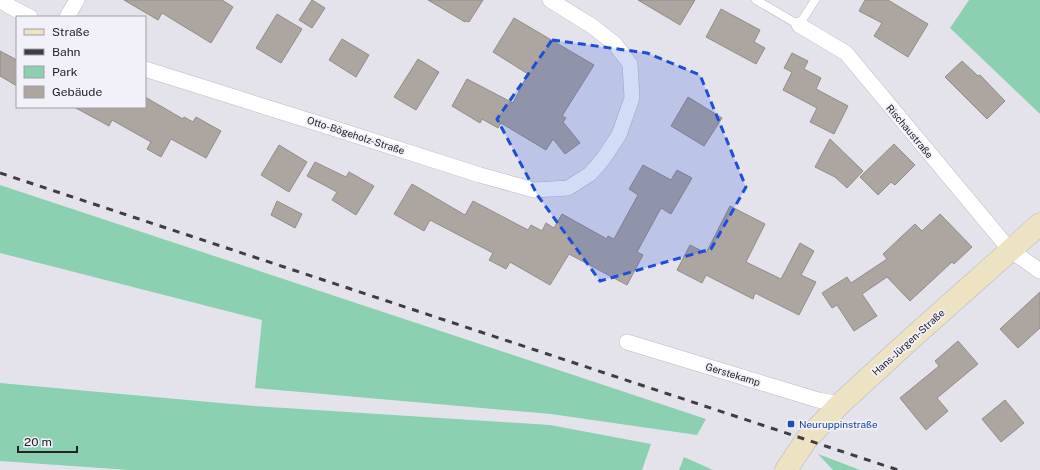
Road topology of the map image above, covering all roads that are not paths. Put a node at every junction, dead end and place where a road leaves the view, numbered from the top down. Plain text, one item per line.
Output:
1 (0, 0) edge
2 (77, 0) edge
3 (550, 0) edge
4 (756, 0) edge
5 (815, 0) edge
6 (28, 16) edge
7 (68, 16) edge
8 (799, 25) junction
9 (146, 68) edge
10 (1040, 224) edge
11 (1010, 250) junction
12 (1040, 271) edge
13 (627, 342) dead end
14 (840, 404) junction
15 (786, 470) edge

1 - 6 street
2 - 7 street
3 - 9 street, Otto-Bögeholz-Straße
4 - 8 lane, Rischaustraße
5 - 8 lane
8 - 11 street, Rischaustraße
10 - 11 main road, Hans-Jürgen-Straße
11 - 12 street, Rischaustraße
11 - 14 main road, Hans-Jürgen-Straße
13 - 14 street, Gerstekamp
14 - 15 main road, Hans-Jürgen-Straße

